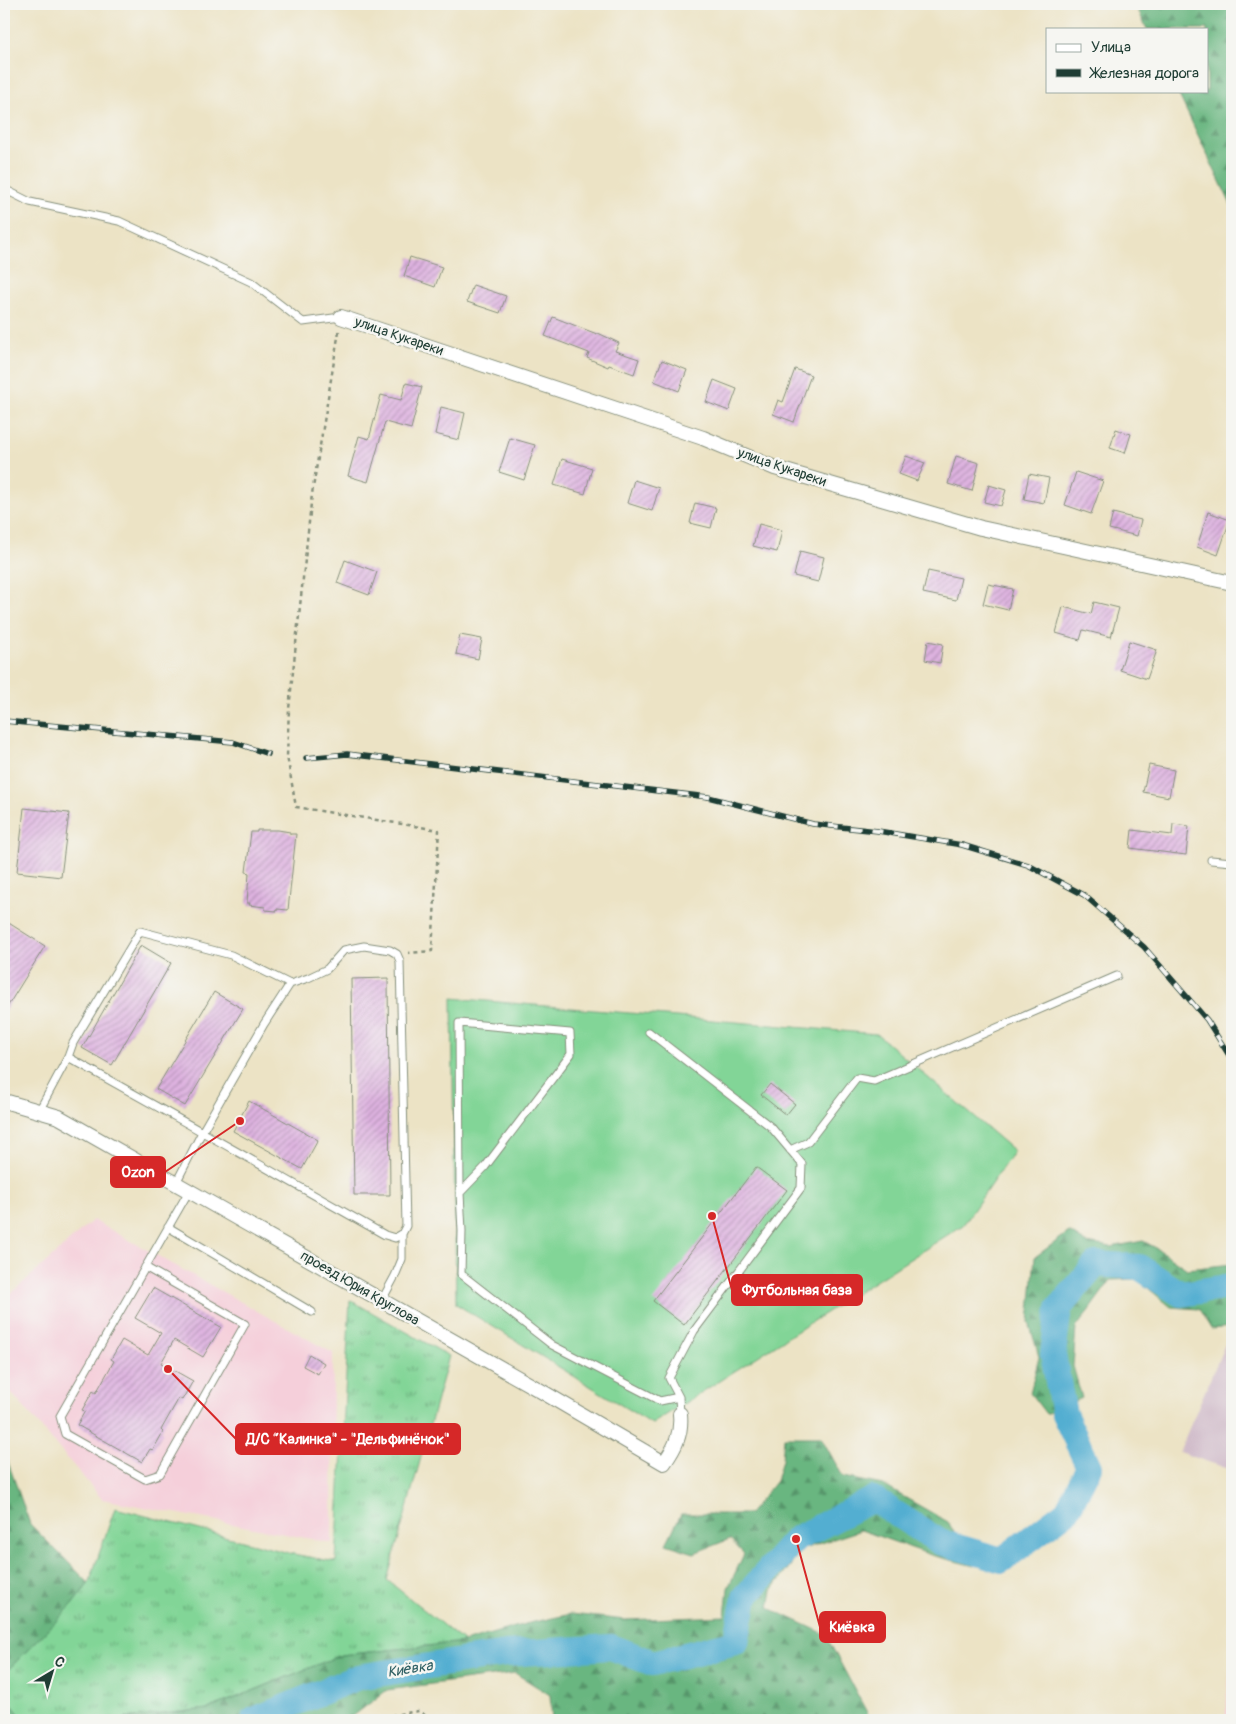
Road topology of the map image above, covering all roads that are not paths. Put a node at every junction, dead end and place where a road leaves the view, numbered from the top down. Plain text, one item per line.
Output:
1 (4, 189) edge
2 (341, 317) joint
3 (1232, 583) edge
4 (1211, 860) dead end
5 (1232, 862) edge
6 (1117, 976) dead end
7 (290, 984) junction
8 (649, 1032) dead end
9 (68, 1057) junction
10 (4, 1101) edge
11 (39, 1111) junction
12 (202, 1132) junction
13 (790, 1150) junction
14 (176, 1183) junction
15 (189, 1191) junction
16 (460, 1193) junction
17 (168, 1227) junction
18 (402, 1234) junction
19 (146, 1267) junction
20 (382, 1300) junction
21 (312, 1312) dead end
22 (678, 1397) junction
23 (680, 1414) joint

1 - 2 lane
2 - 3 street, улица Кукареки
4 - 5 lane
6 - 13 lane
7 - 9 lane
7 - 12 lane
7 - 18 lane
8 - 13 lane
9 - 11 lane
9 - 12 lane
10 - 11 street, проезд Юрия Круглова
11 - 14 street, проезд Юрия Круглова
12 - 14 lane
12 - 18 lane
13 - 22 lane
14 - 15 street, проезд Юрия Круглова
15 - 17 lane
15 - 20 street, проезд Юрия Круглова
16 - 16 lane
16 - 22 lane
17 - 19 lane
17 - 21 lane
18 - 20 lane
19 - 19 lane
20 - 23 street, проезд Юрия Круглова
22 - 23 lane

